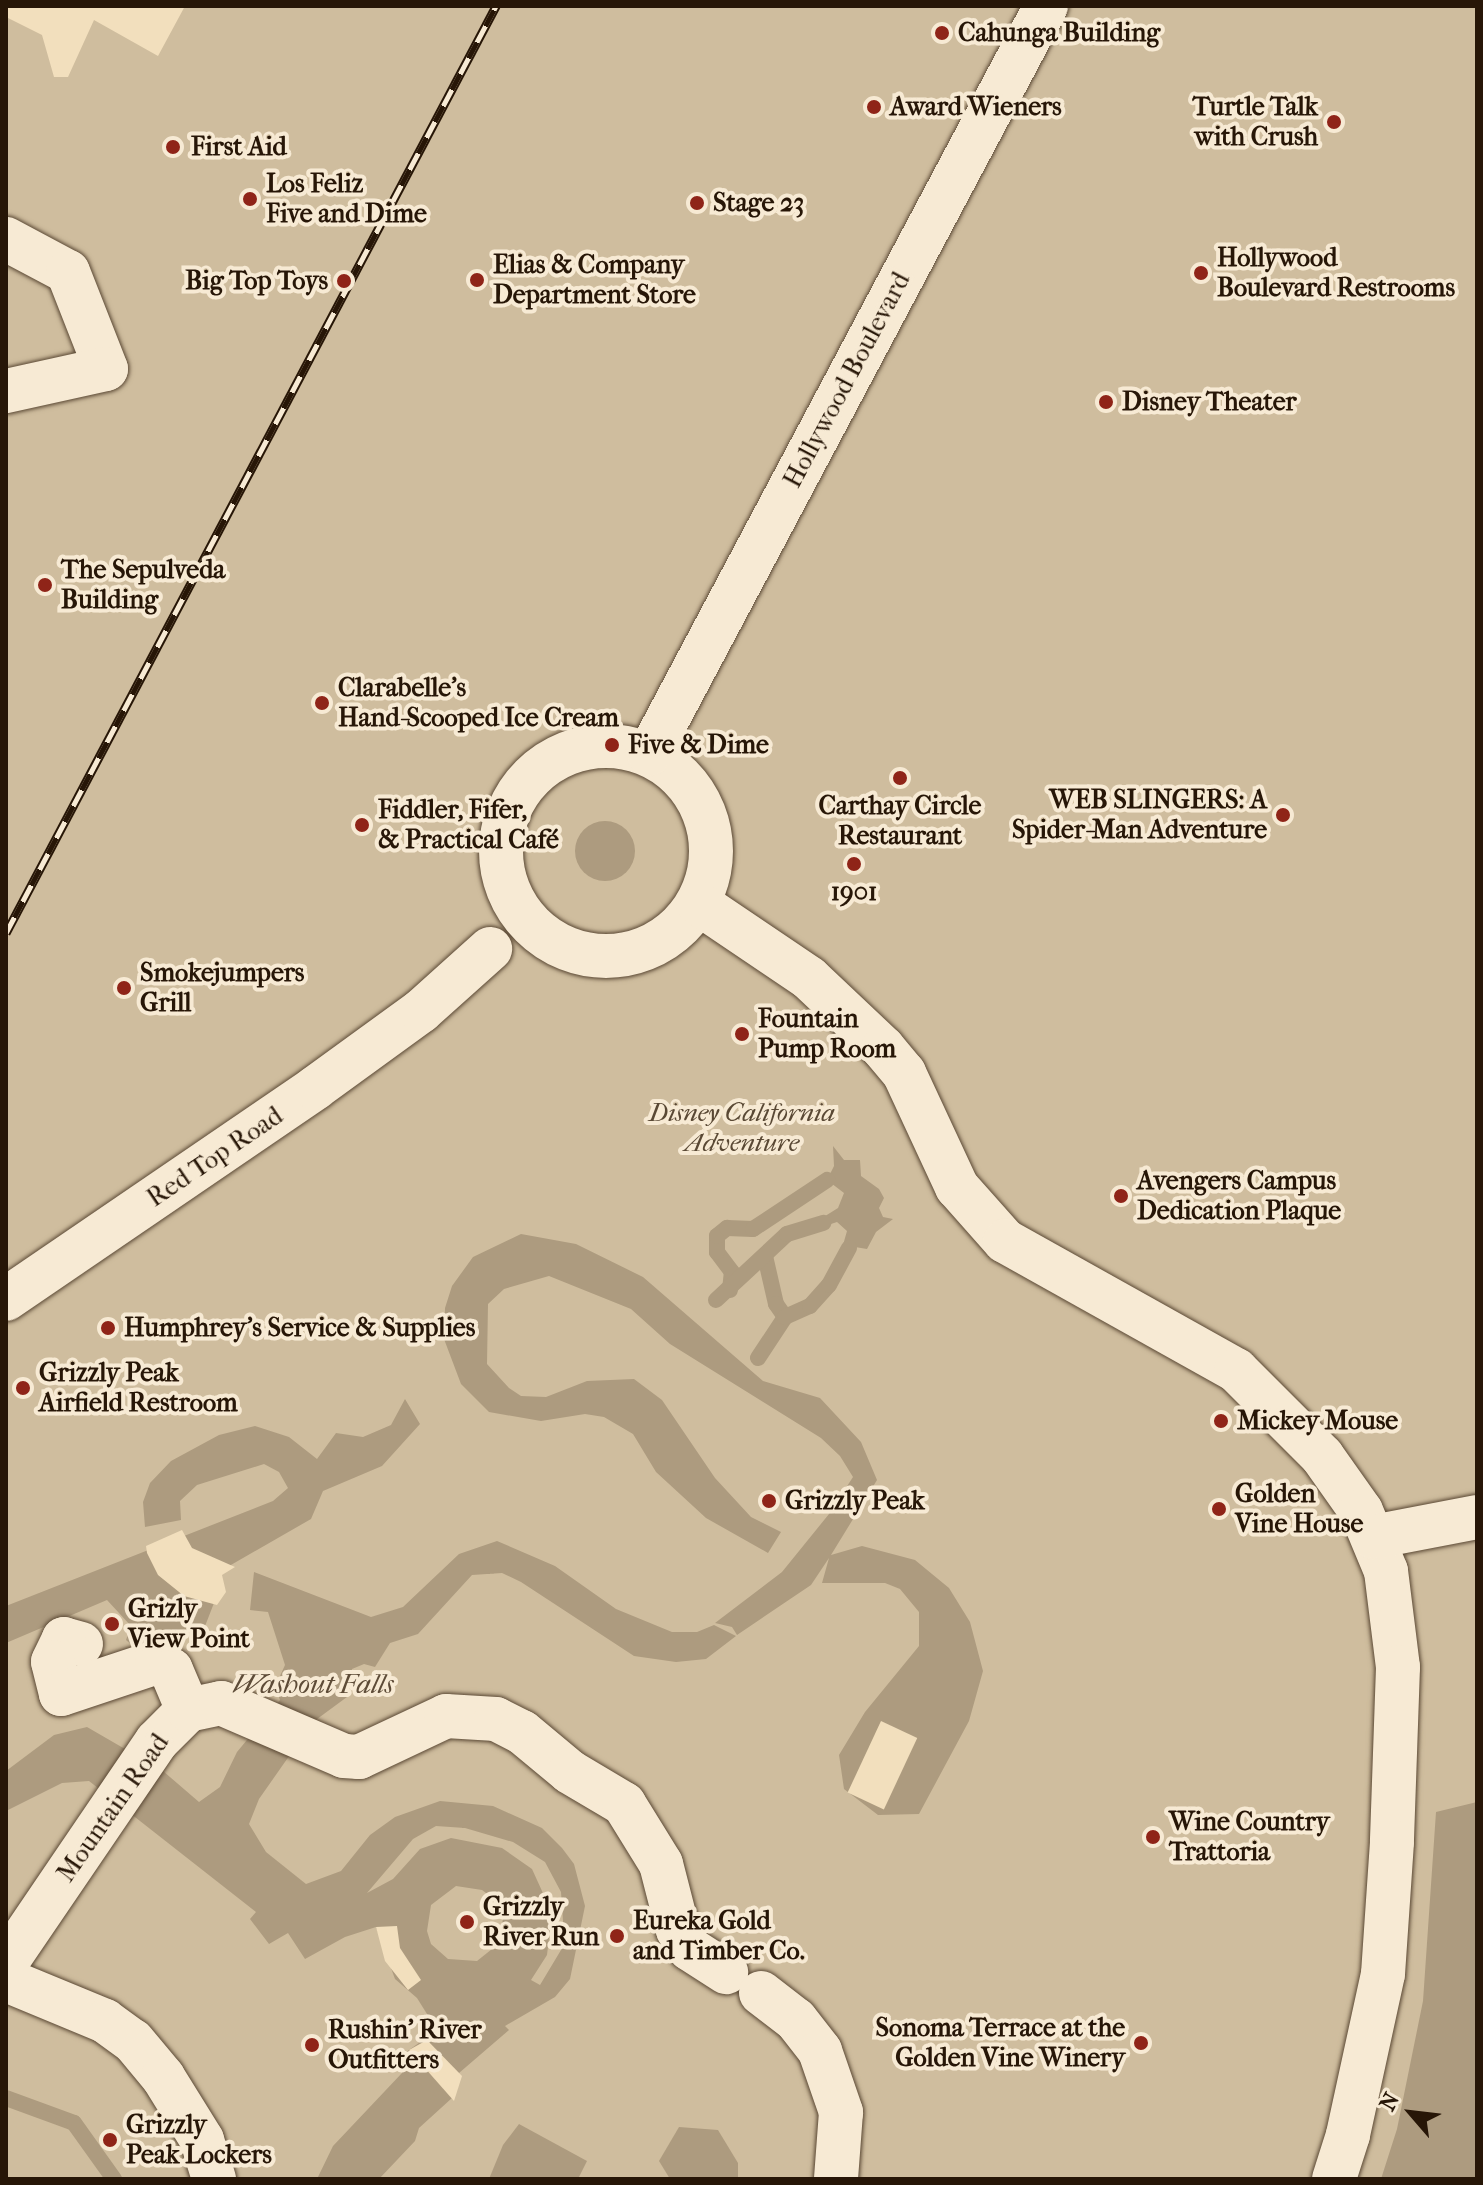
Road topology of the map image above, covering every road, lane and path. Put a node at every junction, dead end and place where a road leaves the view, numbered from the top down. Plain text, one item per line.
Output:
1 (1046, 6) edge
2 (6, 239) edge
3 (6, 391) edge
4 (649, 754) junction
5 (698, 903) junction
6 (490, 949) dead end
7 (6, 1299) edge
8 (1477, 1517) edge
9 (1373, 1537) junction
10 (81, 1644) dead end
11 (188, 1710) junction
12 (6, 1963) edge
13 (6, 1980) edge
14 (214, 2179) edge
15 (836, 2179) edge
16 (1334, 2179) edge

1 - 4 street, Hollywood Boulevard
2 - 3 street
4 - 5 street
4 - 5 street
5 - 9 street
6 - 7 street, Red Top Road
8 - 9 street
9 - 16 street
10 - 11 street
11 - 12 street, Mountain Road
11 - 15 street, Mountain Road
13 - 14 street

